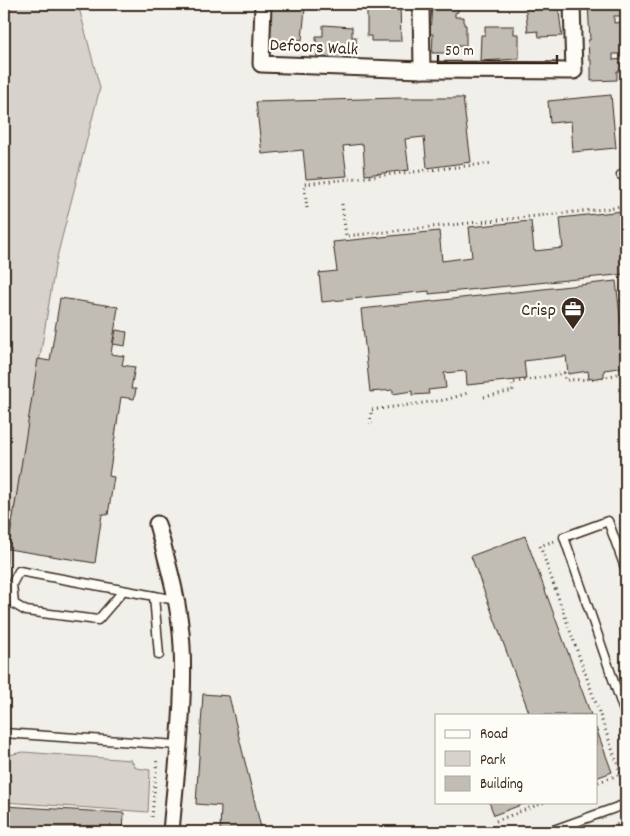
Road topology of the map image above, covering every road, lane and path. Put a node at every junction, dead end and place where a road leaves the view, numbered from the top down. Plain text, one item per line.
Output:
1 (263, 4) edge
2 (421, 4) edge
3 (572, 4) edge
4 (422, 70) junction
5 (493, 162) dead end
6 (342, 204) dead end
7 (626, 204) edge
8 (307, 208) dead end
9 (626, 299) edge
10 (626, 324) edge
11 (626, 372) edge
12 (468, 393) dead end
13 (484, 397) dead end
14 (371, 424) dead end
15 (157, 524) dead end
16 (540, 546) dead end
17 (626, 570) edge
18 (123, 591) junction
19 (154, 596) junction
20 (176, 600) junction
21 (159, 655) dead end
22 (626, 717) edge
23 (4, 733) edge
24 (177, 745) junction
25 (157, 758) dead end
26 (598, 782) edge
27 (540, 804) edge
28 (626, 804) edge
29 (152, 816) dead end
30 (496, 821) dead end
31 (626, 821) edge
32 (171, 832) edge
33 (548, 832) edge
34 (598, 832) edge

1 - 4 street, Defoors Walk
2 - 4 street
3 - 4 street, Defoors Walk
5 - 8 path
6 - 7 path
9 - 10 path
11 - 13 path
12 - 14 path
15 - 20 street
16 - 26 path
17 - 22 lane
18 - 18 lane
18 - 19 lane
19 - 20 lane
19 - 21 lane
20 - 24 street
23 - 24 lane
24 - 32 street
25 - 29 path
27 - 30 path
28 - 33 lane
31 - 34 path

